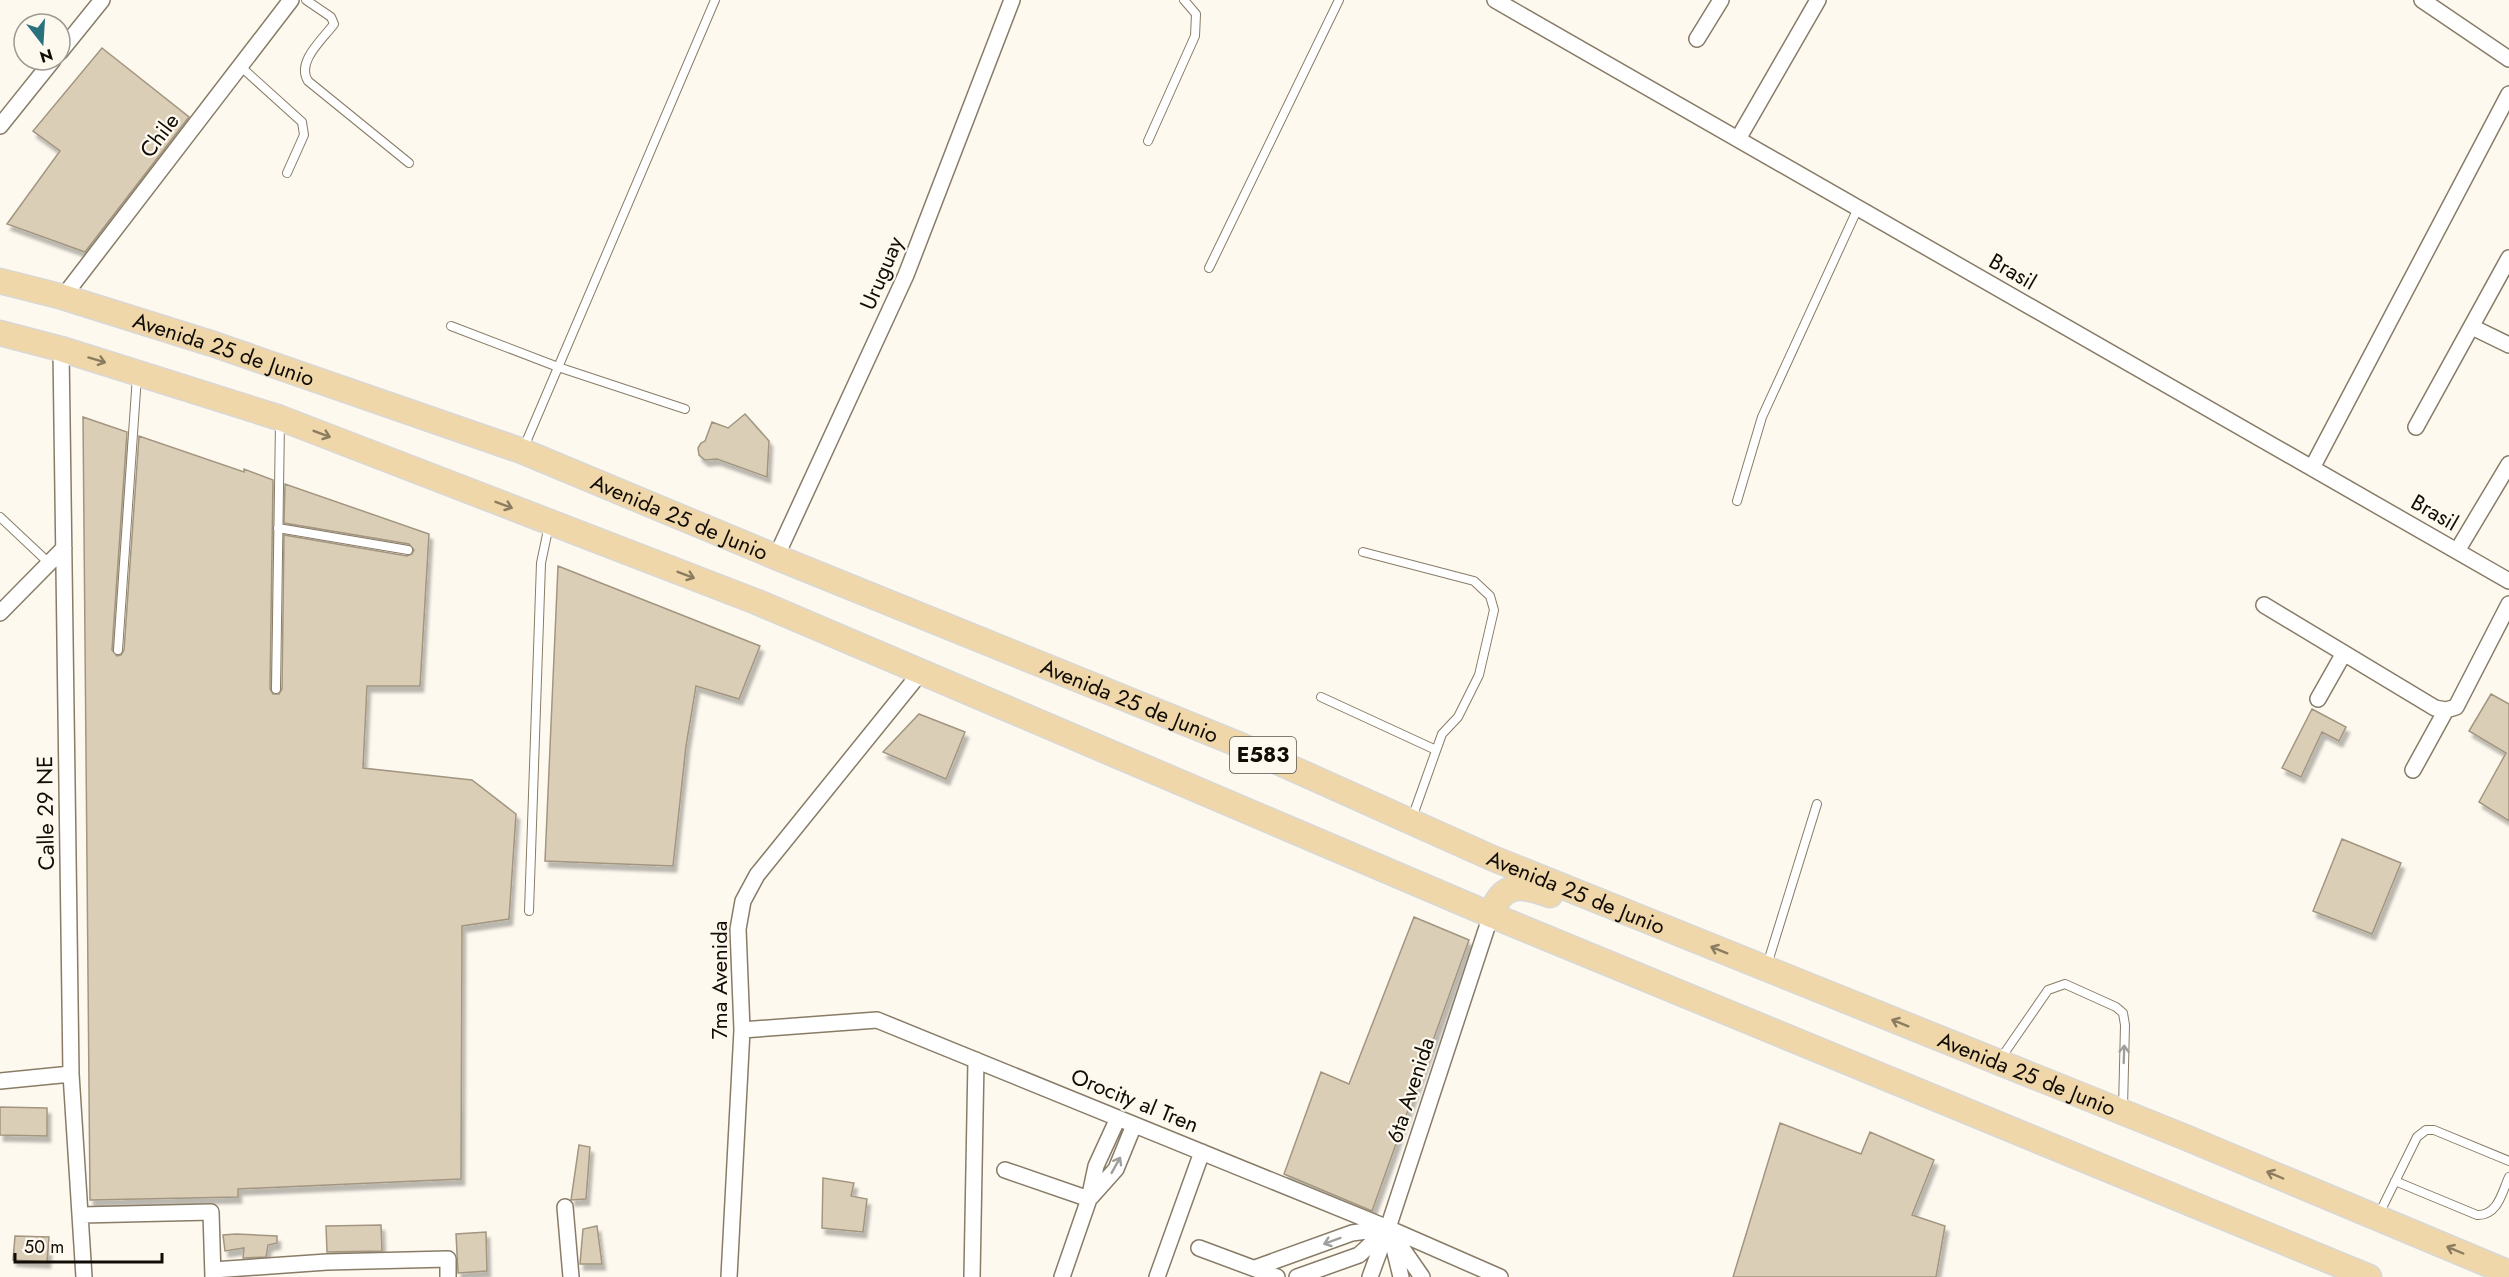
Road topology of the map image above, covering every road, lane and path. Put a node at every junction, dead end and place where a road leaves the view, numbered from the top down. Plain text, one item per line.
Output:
1 (102, 0) edge
2 (291, 0) edge
3 (306, 0) edge
4 (715, 0) edge
5 (1012, 0) edge
6 (1184, 0) edge
7 (1339, 0) edge
8 (1495, 0) edge
9 (1721, 0) edge
10 (1818, 0) edge
11 (2422, 0) edge
12 (72, 37) edge
13 (1697, 39) dead end
14 (2509, 59) edge
15 (240, 66) junction
16 (43, 72) edge
17 (2509, 94) edge
18 (0, 126) edge
19 (1738, 139) junction
20 (1148, 141) dead end
21 (409, 164) dead end
22 (286, 173) dead end
23 (1858, 208) junction
24 (2509, 258) edge
25 (1209, 268) dead end
26 (0, 281) edge
27 (63, 297) junction
28 (451, 326) dead end
29 (2472, 327) junction
30 (0, 333) edge
31 (2509, 345) edge
32 (61, 349) junction
33 (558, 367) junction
34 (137, 372) junction
35 (685, 409) dead end
36 (280, 418) junction
37 (2416, 427) dead end
38 (522, 451) junction
39 (2509, 464) edge
40 (2312, 468) junction
41 (1737, 501) dead end
42 (0, 517) edge
43 (549, 523) junction
44 (278, 528) junction
45 (64, 548) junction
46 (408, 550) dead end
47 (2457, 551) junction
48 (1363, 552) dead end
49 (776, 557) junction
50 (49, 563) junction
51 (2509, 581) edge
52 (2509, 604) edge
53 (2264, 606) dead end
54 (0, 613) edge
55 (118, 650) dead end
56 (2344, 653) junction
57 (921, 672) junction
58 (276, 689) dead end
59 (1321, 698) dead end
60 (2318, 699) dead end
61 (2446, 710) junction
62 (1436, 750) junction
63 (2413, 770) dead end
64 (1817, 804) dead end
65 (1410, 822) junction
66 (529, 911) dead end
67 (1491, 915) junction
68 (1678, 934) junction
69 (1766, 969) junction
70 (742, 1030) junction
71 (976, 1060) junction
72 (1998, 1063) junction
73 (71, 1074) junction
74 (0, 1081) edge
75 (2122, 1112) junction
76 (1118, 1118) junction
77 (1134, 1125) junction
78 (1202, 1152) junction
79 (2509, 1161) edge
80 (1005, 1170) dead end
81 (2509, 1177) edge
82 (2395, 1181) junction
83 (1089, 1199) junction
84 (565, 1207) dead end
85 (81, 1215) junction
86 (2378, 1217) junction
87 (1389, 1228) junction
88 (1199, 1248) dead end
89 (1255, 1268) junction
90 (2509, 1273) edge
91 (213, 1274) edge
92 (84, 1277) edge
93 (448, 1277) edge
94 (571, 1277) edge
95 (729, 1277) edge
96 (972, 1277) edge
97 (1062, 1277) edge
98 (1157, 1277) edge
99 (1277, 1277) edge
100 (1297, 1277) edge
101 (1370, 1277) edge
102 (1401, 1277) edge
103 (1422, 1277) edge
104 (1500, 1277) edge
105 (2369, 1277) edge

1 - 12 street
2 - 15 street, Chile
3 - 21 lane
4 - 33 lane
5 - 49 street, Uruguay
6 - 20 lane
7 - 25 lane
8 - 19 street, Brasil
9 - 13 street
10 - 19 street
11 - 14 street
15 - 22 lane
15 - 27 street, Chile
16 - 18 street
17 - 40 street
19 - 23 street, Brasil
23 - 40 street, Brasil
23 - 41 lane
24 - 29 street
26 - 27 main road, Avenida 25 de Junio / E583
27 - 38 main road, Avenida 25 de Junio / E583
28 - 33 lane
29 - 31 street
29 - 37 street
30 - 32 main road, E583
32 -> 34 main road, E583
32 - 45 street, Calle 29 NE
33 - 35 lane
33 - 38 lane
34 - 36 main road, E583
34 - 55 lane
36 -> 43 main road, E583
36 - 44 lane
38 - 49 main road, Avenida 25 de Junio / E583
39 - 47 street
40 - 47 street, Brasil
42 - 50 lane
43 -> 57 main road, E583
43 - 66 lane
44 - 46 lane
44 - 58 lane
45 - 50 street
45 - 73 street, Calle 29 NE
47 - 51 street, Brasil
48 - 62 lane
49 - 65 main road, Avenida 25 de Junio / E583
50 - 54 street
52 - 61 street
53 - 56 street
56 - 60 street
56 - 61 street
57 - 67 main road, E583
57 - 70 street, 7ma Avenida
59 - 62 lane
61 - 63 street
62 - 65 lane
64 - 69 lane
65 - 68 main road, Avenida 25 de Junio / E583
67 - 68 main road
67 - 87 street, 6ta Avenida
67 - 105 main road, E583
69 -> 68 main road, Avenida 25 de Junio / E583
72 -> 69 main road, Avenida 25 de Junio / E583
70 - 71 street, Orocity al Tren
70 - 95 street, 7ma Avenida
71 - 76 street, Orocity al Tren
71 - 96 street
72 - 75 main road, Avenida 25 de Junio / E583
75 -> 72 lane
73 - 74 street
73 - 85 street, Calle 29 NE
86 -> 75 main road, Avenida 25 de Junio / E583
76 - 77 street, Orocity al Tren
76 - 83 street
77 - 78 street, Orocity al Tren
83 -> 77 street
78 - 87 street, Orocity al Tren
78 - 98 street
79 - 82 lane
80 - 83 street
81 - 82 lane
82 - 86 lane
83 - 97 street
84 - 94 street
85 - 91 street
85 - 92 street, Calle 29 NE
90 -> 86 main road, Avenida 25 de Junio / E583
87 -> 89 street
87 - 100 street
87 - 101 street, 6ta Avenida
87 - 102 street
87 - 103 street
87 - 104 street, Orocity al Tren
88 - 89 street
89 - 99 street
91 - 93 street

